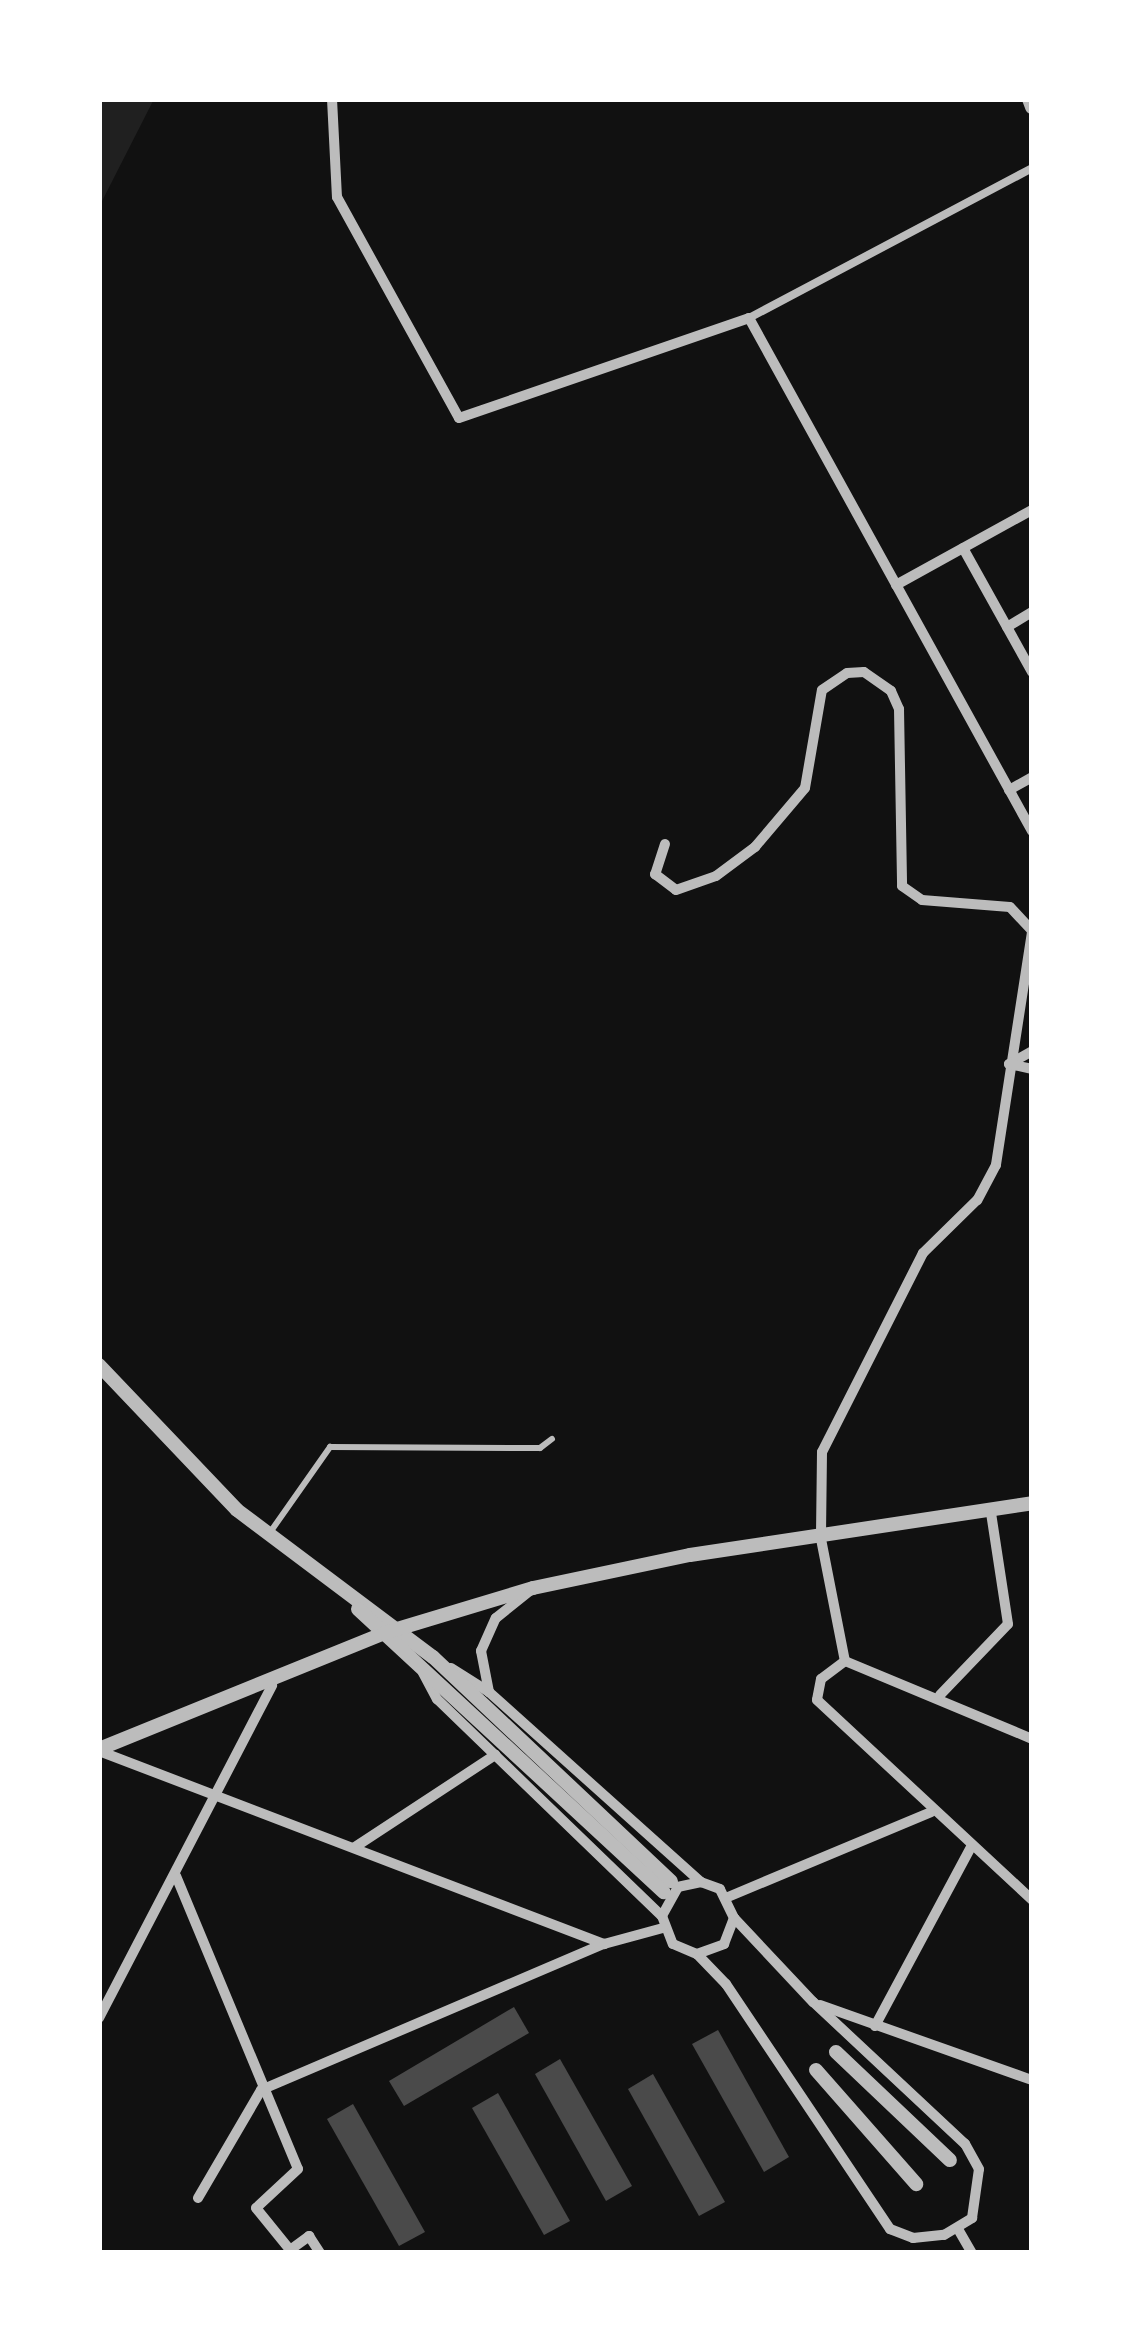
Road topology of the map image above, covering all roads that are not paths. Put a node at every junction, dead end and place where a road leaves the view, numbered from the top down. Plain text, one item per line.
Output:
1 (332, 99) edge
2 (1032, 168) edge
3 (749, 318) junction
4 (1032, 510) edge
5 (963, 548) junction
6 (896, 585) junction
7 (1032, 613) edge
8 (1007, 627) junction
9 (1032, 672) edge
10 (1032, 776) edge
11 (1009, 790) junction
12 (1032, 830) edge
13 (665, 844) dead end
14 (1031, 925) edge
15 (1032, 1051) edge
16 (1009, 1064) junction
17 (1032, 1069) edge
18 (99, 1365) edge
19 (552, 1439) dead end
20 (1032, 1503) edge
21 (991, 1513) junction
22 (269, 1534) junction
23 (820, 1539) junction
24 (533, 1588) junction
25 (391, 1631) junction
26 (426, 1661) junction
27 (845, 1661) junction
28 (272, 1684) junction
29 (489, 1692) junction
30 (940, 1695) junction
31 (1032, 1738) edge
32 (99, 1750) edge
33 (495, 1755) junction
34 (215, 1796) junction
35 (931, 1812) junction
36 (972, 1845) junction
37 (355, 1847) junction
38 (176, 1876) junction
39 (701, 1882) junction
40 (668, 1887) dead end
41 (728, 1897) junction
42 (1032, 1900) edge
43 (734, 1918) junction
44 (662, 1922) junction
45 (604, 1944) junction
46 (698, 1954) junction
47 (813, 2002) junction
48 (99, 2018) edge
49 (875, 2026) junction
50 (836, 2052) dead end
51 (816, 2070) dead end
52 (1032, 2080) edge
53 (261, 2090) junction
54 (950, 2160) dead end
55 (916, 2184) dead end
56 (198, 2198) dead end
57 (958, 2230) junction
58 (320, 2253) edge
59 (972, 2253) edge

1 - 3 street
2 - 3 street
3 - 6 street
4 - 5 street
5 - 6 street
5 - 8 street
6 - 11 street
7 - 8 street
8 - 9 street
10 - 11 street
11 - 12 street
13 - 14 street
14 - 16 street
15 - 16 street
16 - 17 street
16 - 23 street
18 - 22 street
19 - 22 lane
20 - 21 street
21 - 23 street
21 - 30 street
22 - 25 street
23 - 24 street
23 - 27 street
24 - 25 street
24 - 29 street
25 - 26 street
25 - 28 street
26 - 29 street
26 - 33 street
26 - 40 street
27 - 30 street
27 - 35 street
28 - 32 street
28 - 34 street
29 - 39 street
30 - 31 street
32 - 34 street
33 - 37 street
33 - 44 street
34 - 37 street
34 - 38 street
35 - 36 street
35 - 41 street
36 - 42 street
36 - 49 street
37 - 45 street
38 - 48 street
38 - 53 street
39 - 41 street
39 - 44 street
41 - 43 street
43 - 46 street
43 - 47 street
44 - 45 street
44 - 46 street
45 - 53 street
46 - 57 street
47 - 49 street
47 - 57 street
49 - 52 street
50 - 54 street
51 - 55 street
53 - 56 street
53 - 58 street
57 - 59 street

